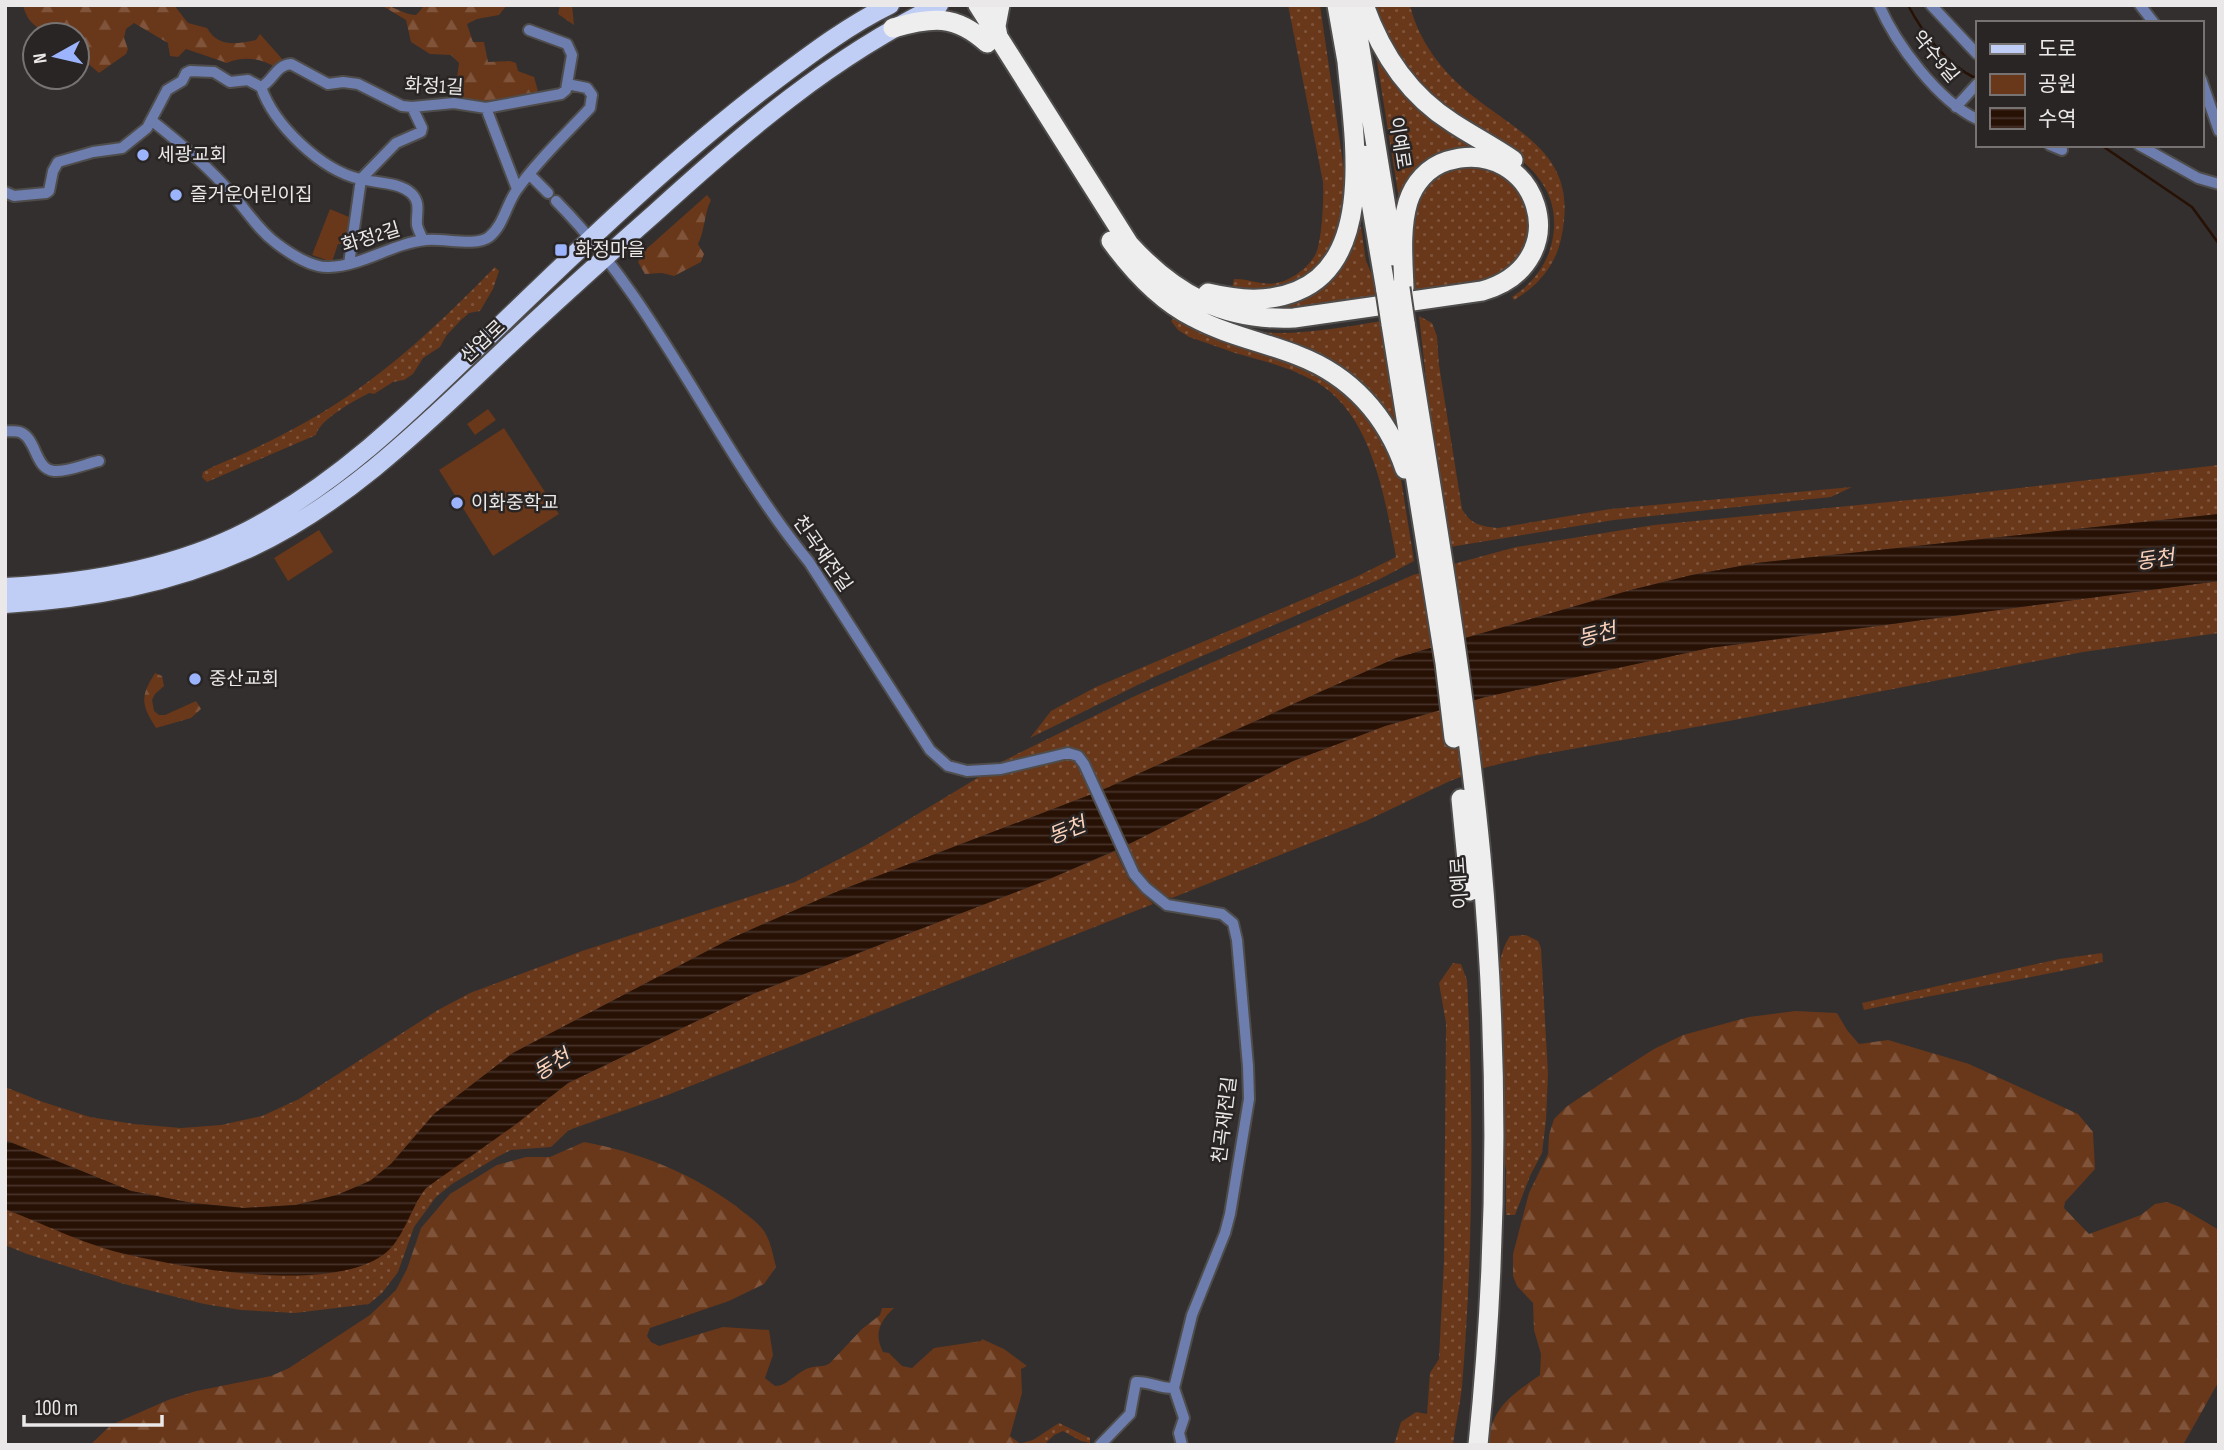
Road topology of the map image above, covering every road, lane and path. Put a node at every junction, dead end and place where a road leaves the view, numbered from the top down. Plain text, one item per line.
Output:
1 (890, 5) edge
2 (939, 5) edge
3 (965, 5) edge
4 (978, 5) edge
5 (1000, 5) edge
6 (1337, 5) edge
7 (1353, 5) edge
8 (1364, 5) edge
9 (1879, 5) edge
10 (1931, 5) edge
11 (2140, 5) edge
12 (2152, 21) edge
13 (892, 28) junction
14 (529, 30) dead end
15 (993, 42) junction
16 (1976, 53) edge
17 (1348, 62) junction
18 (567, 84) junction
19 (1976, 85) edge
20 (2203, 85) edge
21 (261, 87) junction
22 (412, 107) junction
23 (1956, 107) junction
24 (486, 108) junction
25 (1976, 119) edge
26 (151, 120) junction
27 (2219, 131) edge
28 (2143, 147) edge
29 (530, 175) junction
30 (360, 179) junction
31 (2219, 184) edge
32 (517, 189) junction
33 (5, 192) edge
34 (423, 240) junction
35 (591, 240) junction
36 (1119, 242) junction
37 (606, 257) junction
38 (349, 264) junction
39 (1397, 289) junction
40 (5, 432) edge
41 (99, 461) dead end
42 (1432, 546) junction
43 (5, 587) edge
44 (5, 604) edge
45 (1483, 986) junction
46 (1174, 1388) junction
47 (1100, 1445) edge
48 (1182, 1445) edge
49 (1466, 1445) edge
50 (1478, 1445) edge

1 - 35 main road, 산업로
2 - 13 main road, 산업로
3 - 15 highway
4 - 15 highway
5 - 15 highway
6 - 17 highway
7 - 39 highway, 이예로
8 - 36 highway
9 - 23 street, 약수9길
10 - 16 street
11 - 12 street
13 - 15 highway
13 - 37 main road, 산업로
14 - 18 street
15 - 36 highway
17 - 36 highway
17 - 39 highway, 이예로
18 - 24 street, 화정1길
18 - 29 street
19 - 23 street
20 - 27 street
21 - 22 street, 화정1길
21 - 26 street
21 - 30 street
22 - 24 street, 화정1길
22 - 30 street
23 - 25 street, 약수9길
24 - 32 street
26 - 33 street
26 - 38 street, 화정2길
28 - 31 street
29 - 32 street
29 - 35 street, 천곡재전길
30 - 34 street
30 - 38 street
32 - 34 street, 화정2길
34 - 38 street, 화정2길
35 - 37 street, 천곡재전길
35 - 43 main road, 산업로
36 - 39 highway
36 - 42 highway
37 - 44 main road, 산업로
37 - 46 street, 천곡재전길
39 - 42 highway, 이예로, bridge
40 - 41 street
42 - 45 highway, 이예로
45 - 49 highway, 이예로
45 - 50 highway, 이예로
46 - 47 street
46 - 48 street, 천곡재전길

